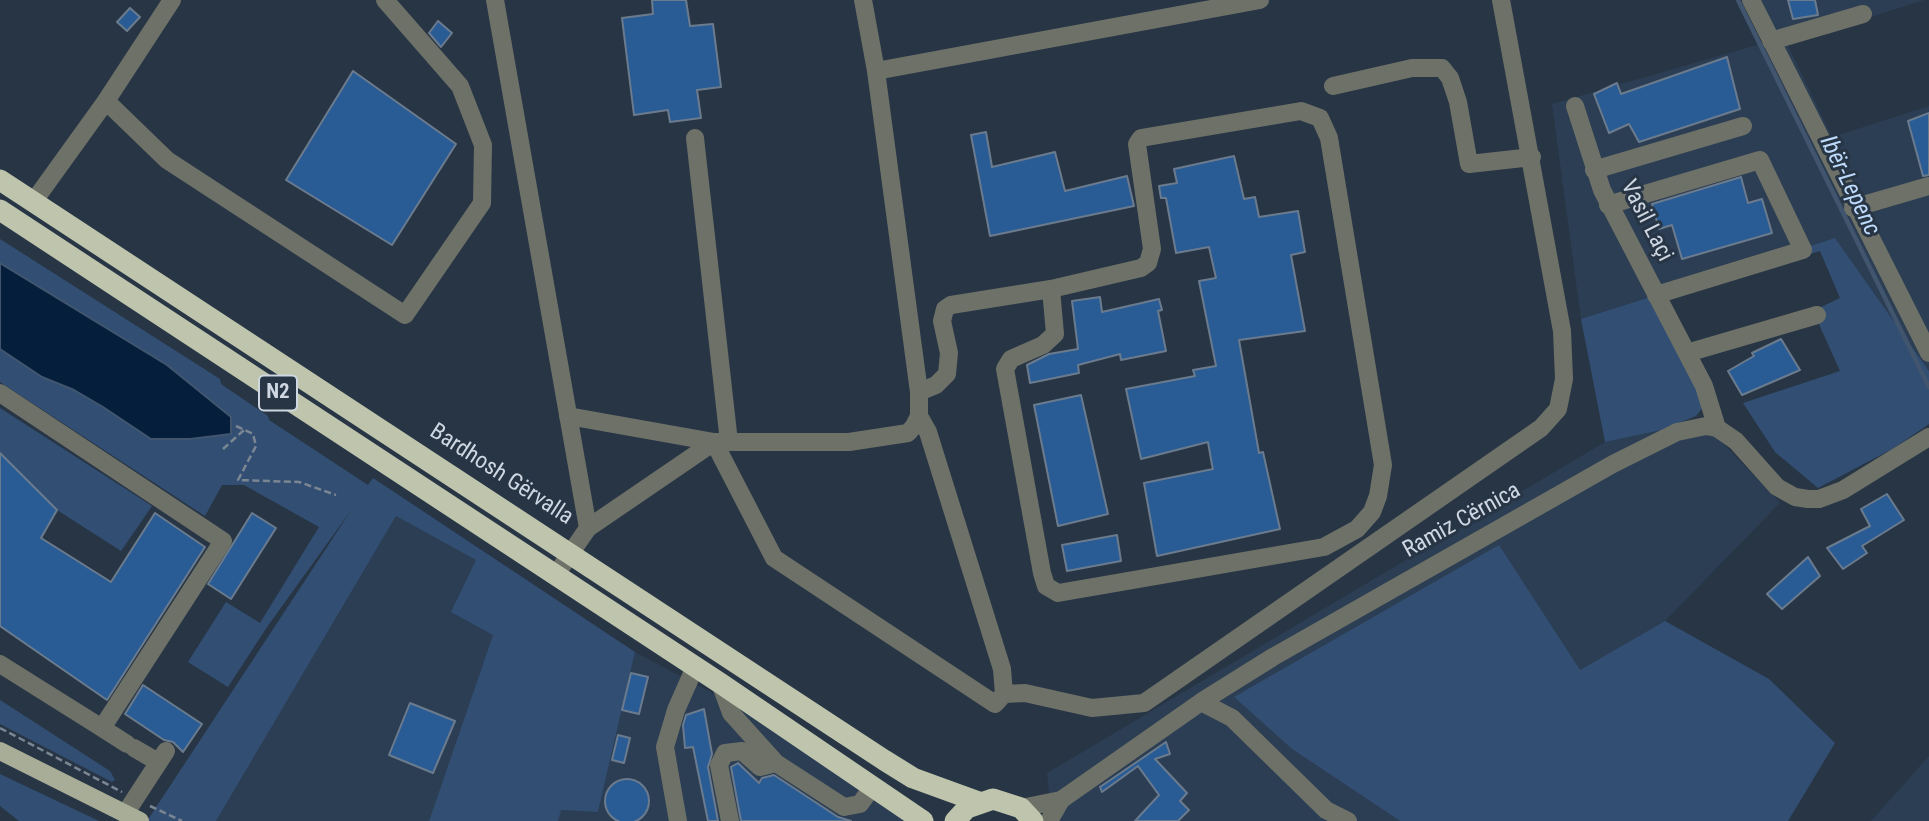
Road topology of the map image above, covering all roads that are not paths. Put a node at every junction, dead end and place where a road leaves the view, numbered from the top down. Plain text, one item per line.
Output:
1 (172, 0) edge
2 (385, 0) edge
3 (495, 0) edge
4 (863, 0) edge
5 (1260, 0) edge
6 (1501, 0) edge
7 (1751, 0) edge
8 (1863, 14) dead end
9 (1771, 41) junction
10 (876, 71) junction
11 (1333, 86) dead end
12 (106, 101) junction
13 (1575, 106) dead end
14 (1743, 126) dead end
15 (695, 138) dead end
16 (1532, 157) junction
17 (1594, 170) junction
18 (0, 180) edge
19 (1929, 186) edge
20 (34, 201) junction
21 (1608, 205) junction
22 (1853, 208) junction
23 (0, 210) edge
24 (1051, 289) junction
25 (1656, 295) junction
26 (1817, 315) dead end
27 (1687, 353) junction
28 (1929, 353) edge
29 (919, 392) junction
30 (0, 393) edge
31 (568, 416) junction
32 (924, 424) junction
33 (1717, 428) junction
34 (1929, 437) edge
35 (721, 442) junction
36 (588, 528) junction
37 (571, 552) junction
38 (555, 576) junction
39 (0, 664) edge
40 (695, 667) junction
41 (720, 683) junction
42 (1004, 694) junction
43 (1201, 702) junction
44 (102, 728) junction
45 (0, 751) edge
46 (776, 763) junction
47 (873, 786) junction
48 (1061, 800) junction
49 (979, 802) junction
50 (133, 811) edge
51 (1027, 814) edge
52 (678, 821) edge
53 (730, 821) edge
54 (923, 821) edge
55 (956, 821) edge
56 (1049, 821) edge
57 (1348, 821) edge

1 - 12 street
2 - 12 street
3 - 31 street
4 - 10 street
5 - 10 street
6 - 16 street
7 - 9 street
8 - 9 street
9 - 22 street
10 - 29 street
11 - 16 street
12 - 20 street
13 - 17 street, Vasil Laçi
14 - 17 street
15 - 35 street
16 - 42 street
17 - 21 street, Vasil Laçi
18 - 20 highway, Bardhosh Gërvalla / N2
19 - 22 street
20 - 37 highway, Bardhosh Gërvalla / N2
21 - 25 street, Vasil Laçi
21 - 25 street
22 - 28 street
23 - 38 highway, N2
24 - 24 street
24 - 29 street
25 - 27 street, Vasil Laçi
26 - 27 street
27 - 33 street, Vasil Laçi
29 - 32 street
30 - 44 street
31 - 35 street
31 - 36 street
32 - 35 street
32 - 42 street
33 - 34 street
33 - 43 street, Ramiz Cërnica
35 - 36 street
35 - 42 street
36 - 37 street
37 - 38 street
37 - 49 highway, Bardhosh Gërvalla / N2
38 - 40 highway, N2
39 - 44 street
40 - 41 highway, N2
40 - 52 street
41 - 46 street
41 - 47 highway, N2
43 - 48 street, Ramiz Cërnica
43 - 57 street
44 - 50 street
45 - 50 main road
46 - 47 street
46 - 53 street
47 - 54 highway, N2
48 - 51 street, Ramiz Cërnica
48 - 56 street
49 - 51 highway, N2
49 - 55 highway

